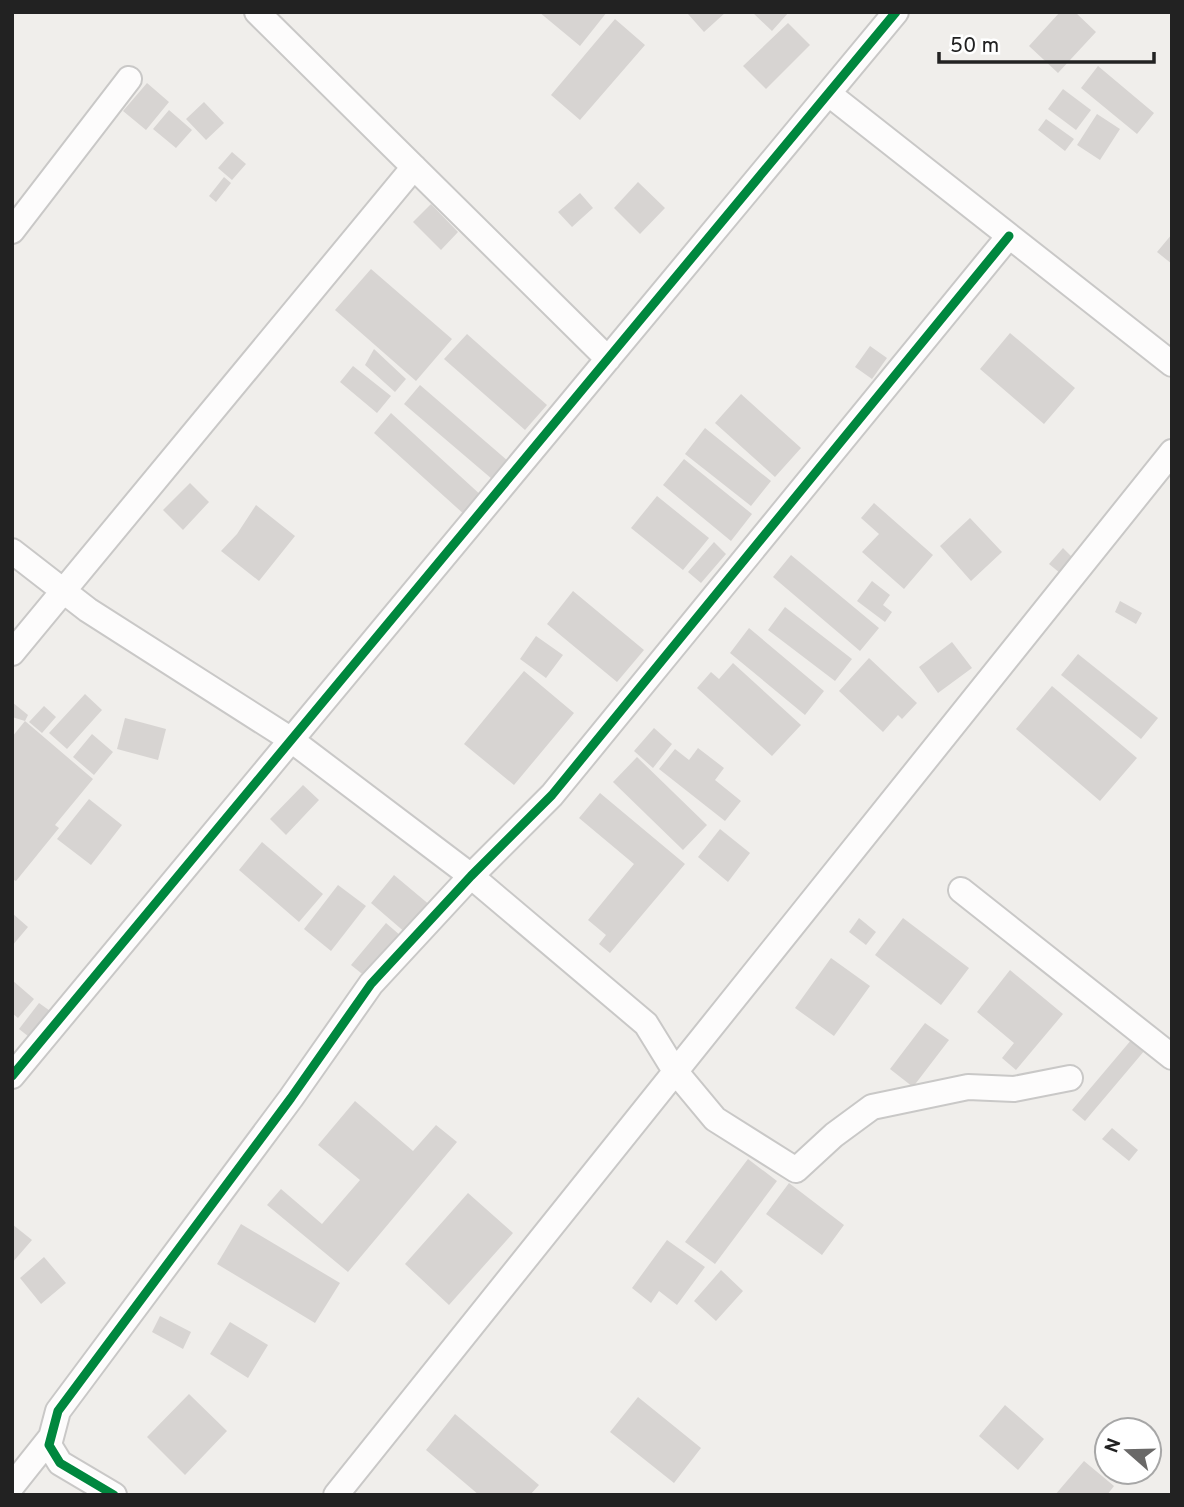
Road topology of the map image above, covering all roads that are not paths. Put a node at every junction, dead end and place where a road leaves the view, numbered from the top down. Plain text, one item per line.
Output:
1 (257, 12) edge
2 (896, 12) edge
3 (129, 79) dead end
4 (829, 94) junction
5 (414, 167) junction
6 (12, 231) edge
7 (1009, 236) junction
8 (608, 359) junction
9 (1172, 365) edge
10 (1172, 452) edge
11 (12, 551) edge
12 (63, 591) junction
13 (12, 653) edge
14 (290, 739) junction
15 (471, 876) junction
16 (961, 890) dead end
17 (1172, 1057) edge
18 (675, 1071) junction
19 (12, 1076) edge
20 (1070, 1078) dead end
21 (51, 1437) junction
22 (12, 1486) edge
23 (114, 1495) edge
24 (336, 1495) edge

1 - 5 street
2 - 4 street
3 - 6 street
4 - 7 street
4 - 8 street
5 - 8 street
5 - 12 street
7 - 9 street
7 - 15 street
8 - 14 street
10 - 18 street
11 - 12 street
12 - 13 street
12 - 14 street
14 - 15 street
14 - 19 street
15 - 18 street
15 - 21 street
16 - 17 street
18 - 20 street
18 - 24 street
21 - 22 street
21 - 23 street

